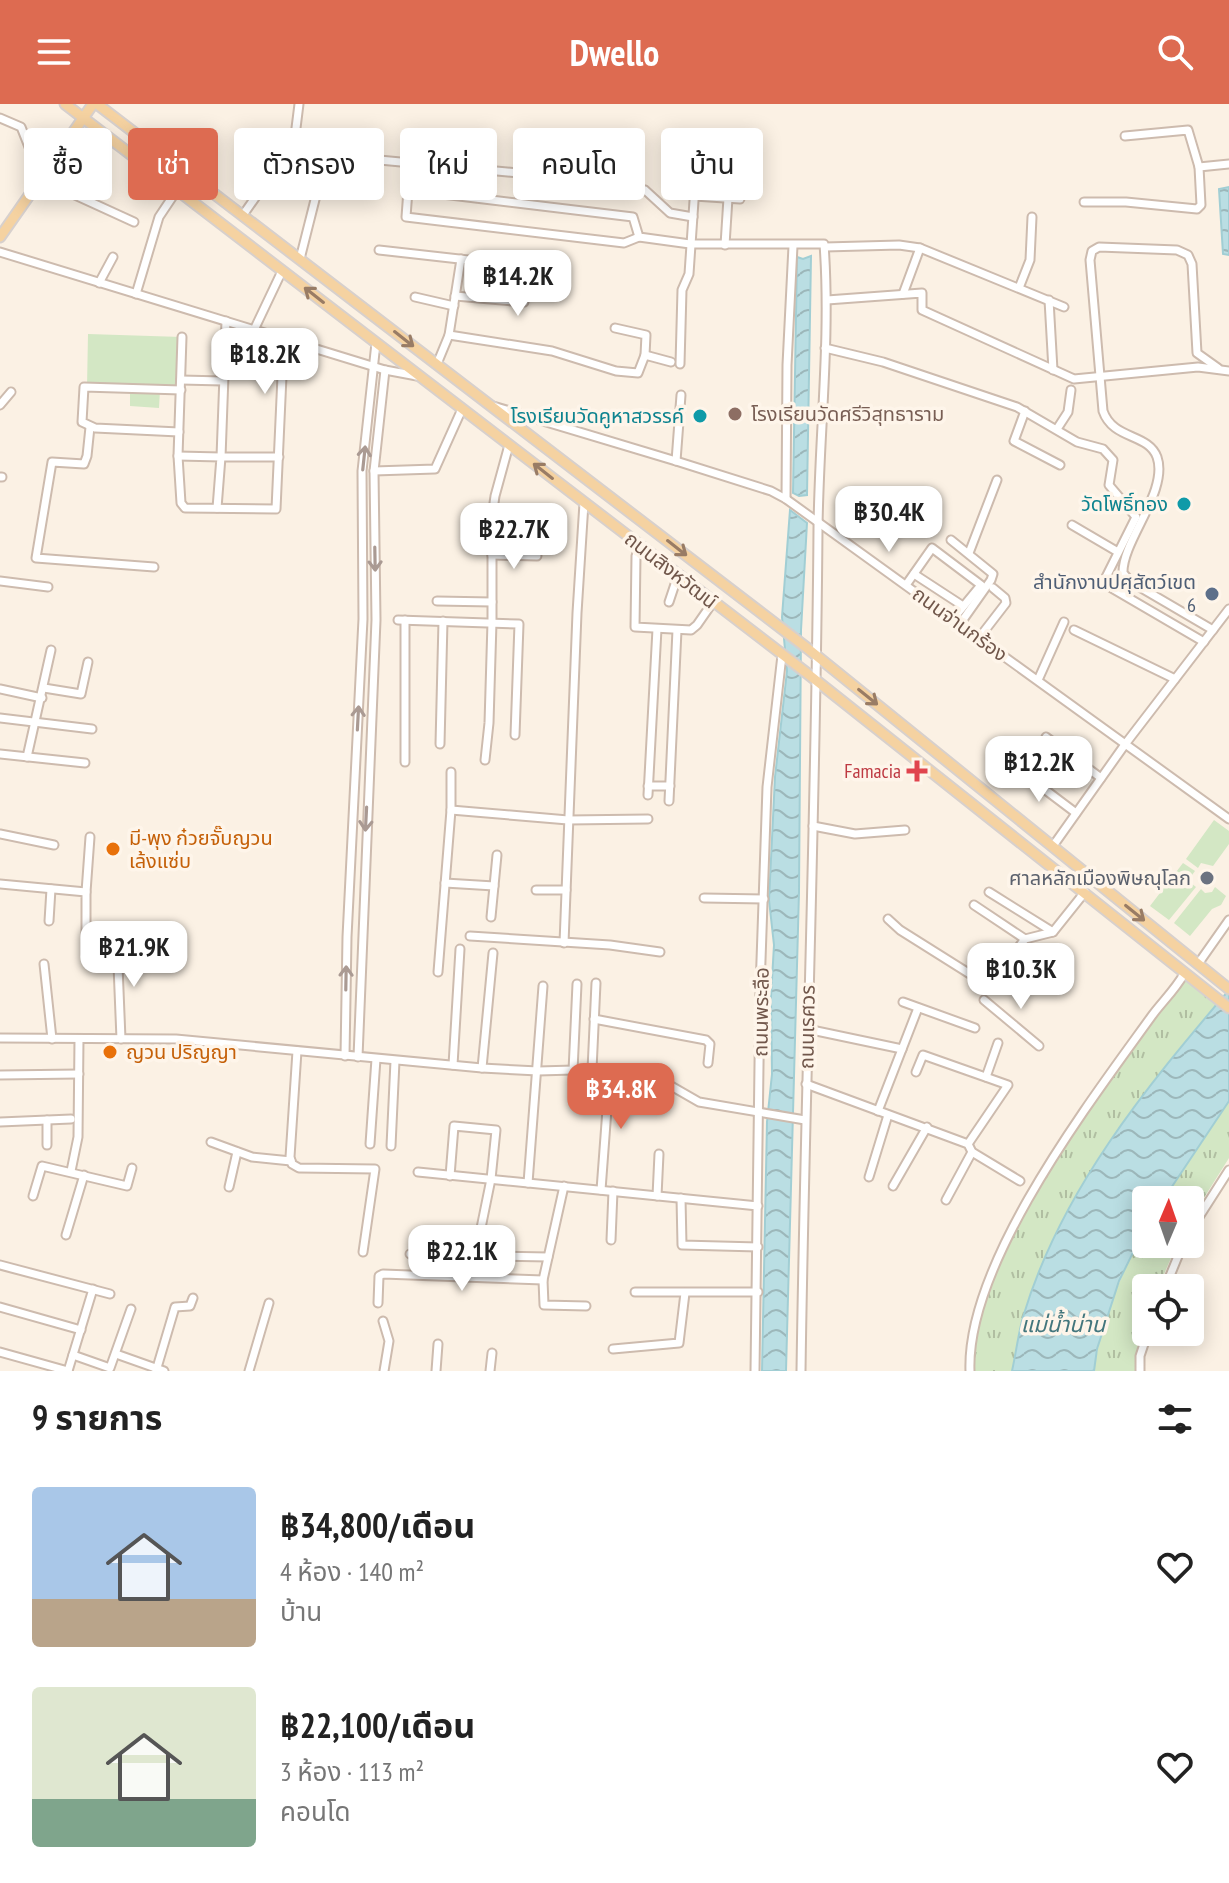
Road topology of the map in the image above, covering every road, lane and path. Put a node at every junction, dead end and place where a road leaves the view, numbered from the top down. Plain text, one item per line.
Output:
1 (65, 104) edge
2 (95, 104) edge
3 (299, 104) edge
4 (0, 118) edge
5 (83, 118) junction
6 (76, 128) edge
7 (296, 128) edge
8 (24, 134) edge
9 (1125, 136) dead end
10 (128, 152) edge
11 (1229, 164) edge
12 (1199, 167) junction
13 (497, 171) edge
14 (24, 199) edge
15 (86, 200) edge
16 (170, 200) edge
17 (190, 200) edge
18 (254, 200) edge
19 (315, 200) edge
20 (408, 200) edge
21 (492, 200) edge
22 (694, 200) edge
23 (728, 200) edge
24 (1084, 202) dead end
25 (243, 215) junction
26 (693, 217) junction
27 (1032, 217) dead end
28 (134, 222) dead end
29 (4, 224) edge
30 (0, 237) edge
31 (639, 237) junction
32 (690, 244) junction
33 (725, 245) junction
34 (793, 246) junction
35 (824, 246) junction
36 (920, 248) junction
37 (379, 250) dead end
38 (0, 252) edge
39 (113, 257) dead end
40 (300, 259) junction
41 (461, 259) junction
42 (531, 267) junction
43 (558, 270) dead end
44 (282, 271) junction
45 (99, 283) junction
46 (1019, 288) junction
47 (136, 294) junction
48 (903, 294) junction
49 (455, 296) junction
50 (415, 297) dead end
51 (827, 300) junction
52 (1049, 300) junction
53 (454, 306) junction
54 (1064, 307) dead end
55 (226, 321) junction
56 (615, 328) dead end
57 (254, 330) junction
58 (449, 335) junction
59 (182, 337) dead end
60 (293, 342) junction
61 (376, 343) junction
62 (825, 348) junction
63 (645, 355) junction
64 (671, 362) dead end
65 (437, 364) junction
66 (680, 364) dead end
67 (373, 366) junction
68 (1218, 368) junction
69 (385, 370) junction
70 (1053, 370) junction
71 (1229, 371) edge
72 (1101, 376) junction
73 (419, 377) junction
74 (181, 380) junction
75 (223, 381) junction
76 (181, 390) junction
77 (1071, 390) dead end
78 (11, 392) dead end
79 (681, 395) dead end
80 (0, 405) edge
81 (491, 405) junction
82 (462, 409) junction
83 (1025, 411) junction
84 (90, 427) junction
85 (1057, 429) junction
86 (179, 432) junction
87 (509, 445) junction
88 (178, 456) junction
89 (221, 457) junction
90 (279, 457) junction
91 (676, 461) junction
92 (1060, 465) dead end
93 (374, 471) junction
94 (997, 480) dead end
95 (786, 499) junction
96 (584, 503) junction
97 (217, 508) junction
98 (818, 522) junction
99 (1072, 525) dead end
100 (951, 540) dead end
101 (640, 546) junction
102 (1118, 552) junction
103 (969, 553) junction
104 (492, 555) junction
105 (537, 556) dead end
106 (154, 567) dead end
107 (914, 574) junction
108 (678, 575) junction
109 (0, 581) edge
110 (906, 585) junction
111 (48, 587) dead end
112 (993, 588) dead end
113 (437, 601) dead end
114 (492, 602) junction
115 (669, 602) dead end
116 (713, 602) junction
117 (963, 606) junction
118 (1229, 609) edge
119 (443, 621) junction
120 (492, 622) junction
121 (956, 622) junction
122 (1064, 622) dead end
123 (657, 629) junction
124 (677, 630) junction
125 (1074, 630) dead end
126 (1213, 630) junction
127 (979, 638) junction
128 (1204, 642) junction
129 (51, 650) dead end
130 (782, 655) junction
131 (817, 656) junction
132 (88, 662) dead end
133 (1175, 679) junction
134 (1038, 680) junction
135 (818, 683) junction
136 (44, 688) junction
137 (0, 689) edge
138 (42, 698) junction
139 (0, 718) edge
140 (35, 722) junction
141 (92, 729) dead end
142 (515, 735) dead end
143 (1046, 737) dead end
144 (1126, 743) junction
145 (440, 744) dead end
146 (0, 754) edge
147 (27, 757) junction
148 (485, 760) dead end
149 (405, 762) dead end
150 (85, 763) dead end
151 (1019, 770) dead end
152 (451, 772) dead end
153 (1101, 778) junction
154 (670, 786) junction
155 (669, 801) dead end
156 (451, 810) junction
157 (1076, 813) junction
158 (648, 819) dead end
159 (1229, 819) edge
160 (568, 820) junction
161 (813, 826) junction
162 (905, 830) dead end
163 (0, 834) edge
164 (90, 837) dead end
165 (54, 845) dead end
166 (1053, 846) junction
167 (497, 855) dead end
168 (1043, 859) junction
169 (445, 883) junction
170 (0, 884) edge
171 (494, 886) junction
172 (51, 889) junction
173 (536, 890) dead end
174 (566, 890) junction
175 (86, 892) junction
176 (989, 892) dead end
177 (1085, 892) junction
178 (704, 898) dead end
179 (764, 899) junction
180 (974, 905) dead end
181 (491, 917) dead end
182 (888, 919) dead end
183 (1229, 920) edge
184 (49, 921) dead end
185 (1053, 932) junction
186 (470, 936) dead end
187 (1025, 939) junction
188 (117, 941) dead end
189 (564, 943) junction
190 (460, 949) dead end
191 (660, 952) dead end
192 (493, 953) dead end
193 (86, 954) dead end
194 (44, 964) dead end
195 (1200, 965) junction
196 (438, 972) dead end
197 (1184, 974) junction
198 (596, 983) dead end
199 (577, 984) dead end
200 (543, 986) dead end
201 (1229, 989) edge
202 (984, 1000) dead end
203 (903, 1002) dead end
204 (918, 1008) junction
205 (1229, 1008) edge
206 (594, 1019) junction
207 (975, 1028) dead end
208 (807, 1029) junction
209 (0, 1038) edge
210 (52, 1039) junction
211 (79, 1039) junction
212 (121, 1039) junction
213 (998, 1043) dead end
214 (1039, 1046) dead end
215 (902, 1049) junction
216 (297, 1051) junction
217 (345, 1056) junction
218 (358, 1057) junction
219 (376, 1059) junction
220 (395, 1061) junction
221 (708, 1063) dead end
222 (453, 1065) junction
223 (482, 1068) junction
224 (610, 1069) junction
225 (592, 1070) junction
226 (538, 1071) junction
227 (573, 1071) junction
228 (916, 1072) dead end
229 (79, 1074) junction
230 (0, 1075) edge
231 (986, 1077) junction
232 (806, 1084) junction
233 (878, 1111) junction
234 (762, 1113) junction
235 (888, 1115) junction
236 (71, 1119) dead end
237 (47, 1120) junction
238 (801, 1120) junction
239 (0, 1122) edge
240 (927, 1127) junction
241 (211, 1142) dead end
242 (370, 1144) dead end
243 (47, 1145) dead end
244 (391, 1146) dead end
245 (970, 1148) junction
246 (237, 1152) junction
247 (659, 1154) dead end
248 (269, 1160) junction
249 (291, 1161) junction
250 (132, 1168) dead end
251 (269, 1169) dead end
252 (1229, 1170) edge
253 (71, 1171) junction
254 (418, 1172) dead end
255 (84, 1175) junction
256 (450, 1176) junction
257 (869, 1177) dead end
258 (491, 1179) junction
259 (1020, 1181) dead end
260 (528, 1183) junction
261 (564, 1186) junction
262 (893, 1186) dead end
263 (229, 1187) dead end
264 (601, 1190) junction
265 (613, 1191) junction
266 (33, 1196) dead end
267 (657, 1196) junction
268 (681, 1198) junction
269 (946, 1200) dead end
270 (758, 1206) junction
271 (1204, 1209) edge
272 (481, 1228) dead end
273 (66, 1235) dead end
274 (611, 1240) dead end
275 (758, 1247) junction
276 (363, 1252) dead end
277 (410, 1254) dead end
278 (548, 1257) junction
279 (0, 1265) edge
280 (543, 1280) junction
281 (93, 1289) junction
282 (635, 1292) dead end
283 (758, 1292) junction
284 (685, 1293) junction
285 (110, 1294) dead end
286 (193, 1298) dead end
287 (269, 1303) dead end
288 (378, 1303) dead end
289 (586, 1306) dead end
290 (0, 1307) edge
291 (131, 1309) dead end
292 (383, 1321) dead end
293 (81, 1330) junction
294 (438, 1344) dead end
295 (1143, 1346) edge
296 (613, 1349) dead end
297 (0, 1352) edge
298 (492, 1353) dead end
299 (116, 1354) junction
300 (73, 1355) junction
301 (159, 1370) edge
302 (68, 1371) edge
303 (249, 1371) edge
304 (384, 1371) edge
305 (436, 1371) edge
306 (490, 1371) edge
307 (755, 1371) edge
308 (801, 1371) edge
309 (970, 1371) edge
310 (1140, 1371) edge

1 - 5 main road, ถนนสิงหวัฒน์
2 - 5 main road
2 - 25 main road, ถนนสิงหวัฒน์
3 - 7 street
4 - 8 street
5 - 6 main road
5 - 10 main road, ถนนสิงหวัฒน์
9 - 12 street
11 - 12 street
12 - 24 street
13 - 26 street
14 - 29 main road
15 - 28 street
16 - 47 street
17 - 44 main road, ถนนสิงหวัฒน์
18 - 25 street
19 - 40 street
20 - 31 street
21 - 31 street
22 - 26 street
23 - 33 street
25 - 40 main road, ถนนสิงหวัฒน์
26 - 32 street
27 - 46 street
29 - 30 main road
31 - 32 street
32 - 33 street
32 - 66 street
33 - 34 street
34 - 35 street
34 - 95 street
35 - 36 street
35 - 51 street, ถนนเรศวร
36 - 46 street
36 - 48 street
37 - 41 street
38 - 45 street
39 - 45 street
40 -> 65 main road, ถนนสิงหวัฒน์
41 - 42 street
41 - 49 street
42 - 43 street
42 - 49 street
44 - 57 street
61 -> 44 main road, ถนนสิงหวัฒน์
45 - 47 street
46 - 52 street
47 - 55 street
48 - 51 street
48 - 70 street
49 - 53 street
50 - 53 street
51 - 62 street, ถนนเรศวร
52 - 54 street
52 - 70 street
53 - 58 street
55 - 57 street
55 - 75 street
56 - 63 street
57 - 60 street
58 - 63 street
58 - 65 street
59 - 74 street
60 - 67 street
60 - 90 street
61 - 67 street
61 - 73 main road, ถนนสิงหวัฒน์
62 - 83 street
62 - 98 street, ถนนเรศวร
63 - 64 street
65 - 81 main road, ถนนสิงหวัฒน์
67 - 69 street
217 -> 67 street
68 - 71 street
68 - 72 street
68 - 72 street
69 - 73 street
69 - 93 street
70 - 72 street
72 - 126 street
73 - 82 main road, ถนนสิงหวัฒน์
74 - 75 street
74 - 76 street
75 - 89 street
76 - 84 street
76 - 86 street
77 - 85 street
78 - 80 street
79 - 91 street
81 - 91 street, ถนนจ่านกร้อง
81 -> 131 main road, ถนนสิงหวัฒน์
82 - 87 main road, ถนนสิงหวัฒน์
82 - 93 street
83 - 85 street
83 - 92 street
84 - 86 street
84 - 106 street
85 - 102 street
86 - 88 street
96 -> 87 main road, ถนนสิงหวัฒน์
87 - 104 street
88 - 89 street
88 - 97 street
89 - 90 street
89 - 97 street
90 - 97 street
91 - 95 street, ถนนจ่านกร้อง
93 -> 218 street
94 - 103 street
95 - 98 street, ถนนจ่านกร้อง
96 - 101 main road, ถนนสิงหวัฒน์
96 - 160 street
98 - 110 street, ถนนจ่านกร้อง
98 - 131 street, ถนนเรศวร
99 - 102 street
100 - 103 street
101 - 108 main road, ถนนสิงหวัฒน์
101 - 123 street
102 - 128 street
103 - 121 street
104 - 105 street
104 - 114 street
107 - 110 street
107 - 117 street
107 - 117 street
108 - 115 street
108 - 116 main road, ถนนสิงหวัฒน์
109 - 111 street
110 - 121 street, ถนนจ่านกร้อง
112 - 127 street
113 - 114 street
114 - 120 street
116 - 124 street
116 - 130 main road, ถนนสิงหวัฒน์
117 - 121 street
118 - 126 street
119 - 120 street
119 - 145 street
119 - 149 street
120 - 142 street
120 - 148 street
121 - 127 street, ถนนจ่านกร้อง
122 - 134 street
123 - 124 street
123 - 154 street
124 - 154 street
125 - 133 street
126 - 128 street
127 - 134 street, ถนนจ่านกร้อง
128 - 133 street
129 - 136 street
130 - 135 main road, ถนนสิงหวัฒน์
130 - 179 street, ถนนพระลือ
131 - 135 street, ถนนเรศวร
131 -> 166 main road, ถนนสิงหวัฒน์
132 - 136 street
133 - 144 street
134 - 144 street, ถนนจ่านกร้อง
135 - 161 street, ถนนเรศวร
135 - 168 main road, ถนนสิงหวัฒน์
136 - 138 street
137 - 138 street
138 - 140 street
139 - 140 street
140 - 141 street
140 - 147 street
143 - 153 street
144 - 153 street
144 - 159 street, ถนนจ่านกร้อง
146 - 147 street
147 - 150 street
151 - 157 street
152 - 156 street
153 - 157 street
154 - 155 street
156 - 160 street
156 - 169 street
157 - 166 street
158 - 160 street
160 - 174 street
161 - 162 street
161 - 208 street, ถนนเรศวร
163 - 165 street
164 - 175 street
166 - 168 main road
166 -> 195 main road, ถนนสิงหวัฒน์
167 - 171 street
168 - 177 main road, ถนนสิงหวัฒน์
169 - 171 street
169 - 196 street
170 - 172 street
171 - 181 street
172 - 175 street
172 - 184 street
173 - 174 street
174 - 189 street
175 - 193 street
176 - 185 street
177 - 185 street
177 - 197 main road, ถนนสิงหวัฒน์
178 - 179 street
179 - 234 street, ถนนพระลือ
180 - 187 street
182 - 187 street
183 - 195 street
185 - 187 street
186 - 189 street
188 - 212 street
189 - 191 street
190 - 222 street
192 - 223 street
194 - 210 street
195 - 201 main road, ถนนสิงหวัฒน์
197 - 205 main road, ถนนสิงหวัฒน์
197 - 309 street
198 - 206 street
199 - 227 street
200 - 226 street
202 - 214 street
203 - 204 street
204 - 207 street
204 - 215 street
206 - 221 street
206 - 225 street
208 - 215 street
208 - 232 street, ถนนเรศวร
209 - 210 street
210 - 211 street
211 - 212 street
211 - 229 street
212 - 216 street
213 - 231 street
215 - 233 street
216 - 217 street
216 - 249 street
217 - 218 street
218 - 219 street
219 - 220 street
219 - 242 street
220 - 222 street
220 - 244 street
222 - 223 street
223 - 226 street
224 - 225 street
224 - 234 street
224 - 264 street
225 - 227 street
226 - 227 street
226 - 260 street
228 - 231 street
229 - 230 street
229 - 253 street
231 - 245 street
232 - 233 street
232 - 238 street, ถนนเรศวร
233 - 235 street
234 - 238 street
234 - 270 street, ถนนพระลือ
235 - 240 street
235 - 257 street
236 - 237 street
237 - 239 street
237 - 243 street
238 - 308 street, ถนนเรศวร
240 - 245 street
240 - 262 street
241 - 246 street
245 - 259 street
245 - 269 street
246 - 248 street
246 - 263 street
247 - 267 street
248 - 249 street
248 - 251 street
249 - 276 street
250 - 255 street
252 - 271 street
253 - 255 street
253 - 266 street
254 - 256 street
255 - 273 street
256 - 258 street
256 - 258 street
258 - 260 street
258 - 272 street
260 - 261 street
261 - 264 street
261 - 278 street
264 - 265 street
265 - 267 street
265 - 274 street
267 - 268 street
268 - 270 street
268 - 275 street
270 - 275 street, ถนนพระลือ
275 - 283 street, ถนนพระลือ
277 - 278 street
278 - 280 street
279 - 281 street
280 - 288 street
280 - 289 street
281 - 285 street
281 - 293 street
282 - 284 street
283 - 284 street
283 - 307 street, ถนนพระลือ
284 - 296 street
286 - 301 street
287 - 303 street
290 - 293 street
291 - 299 street
292 - 304 street
293 - 300 street
294 - 305 street
295 - 310 street
297 - 302 street
298 - 306 street
299 - 300 street
299 - 301 street
300 - 302 street

